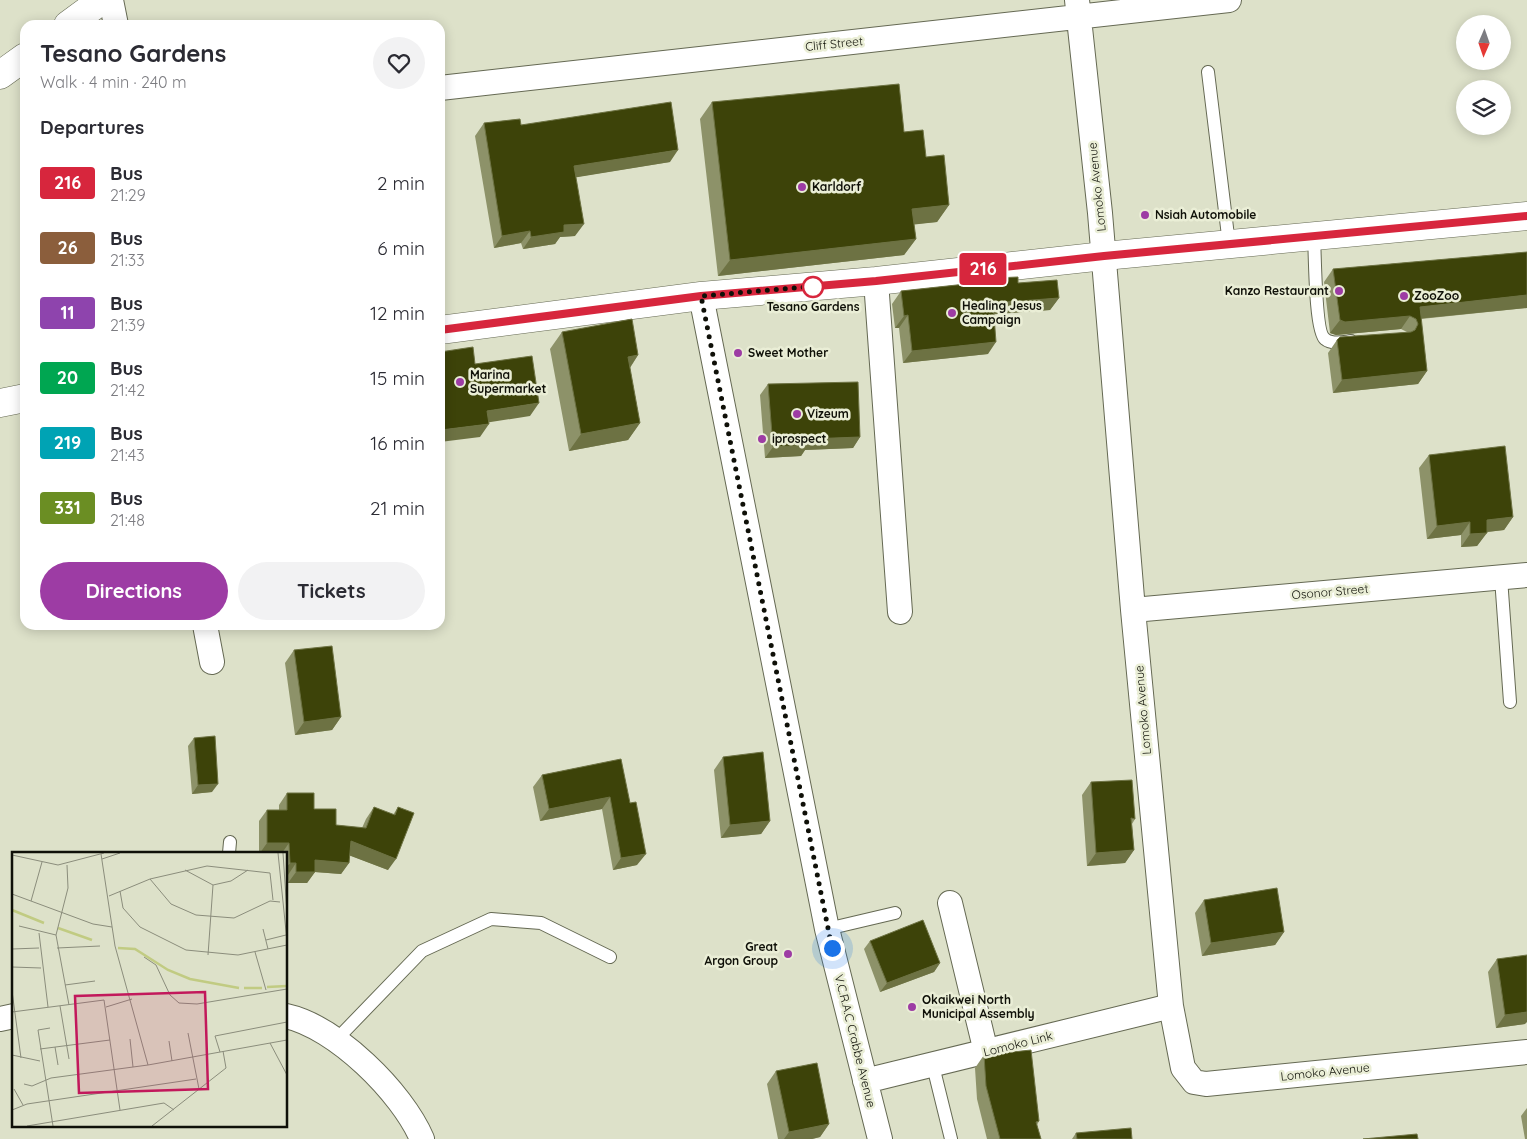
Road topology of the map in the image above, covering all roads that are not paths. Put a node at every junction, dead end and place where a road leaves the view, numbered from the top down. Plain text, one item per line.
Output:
1 (102, 0) edge
2 (111, 0) edge
3 (1229, 0) edge
4 (1078, 8) edge
5 (75, 20) edge
6 (115, 20) edge
7 (20, 61) edge
8 (1208, 72) dead end
9 (0, 75) edge
10 (445, 87) edge
11 (1527, 216) edge
12 (1314, 236) junction
13 (1229, 244) junction
14 (1104, 256) junction
15 (876, 281) junction
16 (701, 296) junction
17 (445, 329) edge
18 (1364, 340) edge
19 (20, 399) edge
20 (0, 403) edge
21 (1527, 575) edge
22 (1501, 578) junction
23 (1133, 610) junction
24 (900, 612) dead end
25 (206, 630) edge
26 (212, 662) dead end
27 (1510, 702) dead end
28 (950, 903) dead end
29 (895, 913) dead end
30 (827, 929) junction
31 (610, 957) dead end
32 (1171, 1006) junction
33 (288, 1016) edge
34 (337, 1039) junction
35 (986, 1052) junction
36 (1527, 1052) edge
37 (933, 1066) junction
38 (865, 1081) junction
39 (422, 1139) edge
40 (880, 1139) edge
41 (951, 1139) edge

1 - 5 street
2 - 6 street
3 - 4 street, Cliff Street
4 - 10 street, Cliff Street
4 - 14 street, Lomoko Avenue
7 - 9 street
8 - 13 lane
11 - 12 street
12 - 13 street
12 - 18 lane
13 - 14 street
14 - 15 street
14 - 23 street, Lomoko Avenue
15 - 16 street
15 - 24 street
16 - 17 street
16 - 30 street, V.C.R.A.C Crabbe Avenue
19 - 20 street
21 - 22 street, Osonor Street
22 - 23 street, Osonor Street
22 - 27 lane
23 - 32 street, Lomoko Avenue
25 - 26 street
28 - 35 street
29 - 30 lane
30 - 38 street, V.C.R.A.C Crabbe Avenue
31 - 34 lane
32 - 35 street, Lomoko Link
32 - 36 street, Lomoko Avenue
33 - 34 street
34 - 39 street
35 - 37 street, Lomoko Link
37 - 38 street, Lomoko Link
37 - 41 lane
38 - 40 street, V.C.R.A.C Crabbe Avenue

